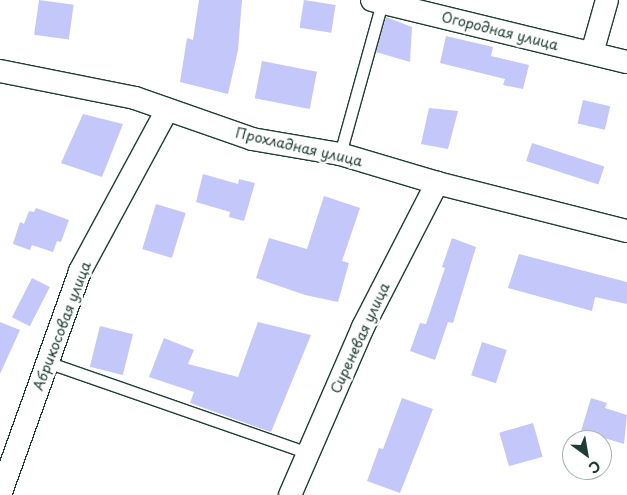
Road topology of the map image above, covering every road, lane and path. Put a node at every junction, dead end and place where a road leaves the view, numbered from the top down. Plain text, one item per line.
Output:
1 (607, 0) edge
2 (377, 1) edge
3 (592, 53) junction
4 (627, 62) edge
5 (0, 71) edge
6 (167, 110) junction
7 (340, 154) junction
8 (437, 183) junction
9 (627, 231) edge
10 (47, 362) junction
11 (308, 453) junction
12 (0, 495) edge
13 (290, 495) edge

1 - 3 street
2 - 3 street, Огородная улица
2 - 7 lane
3 - 4 street, Огородная улица
5 - 6 street, Прохладная улица
6 - 7 street, Прохладная улица
6 - 10 street, Абрикосовая улица
7 - 8 street, Прохладная улица
8 - 9 street, Прохладная улица
8 - 11 street, Сиреневая улица
10 - 11 lane
10 - 12 street, Абрикосовая улица
11 - 13 street, Сиреневая улица

